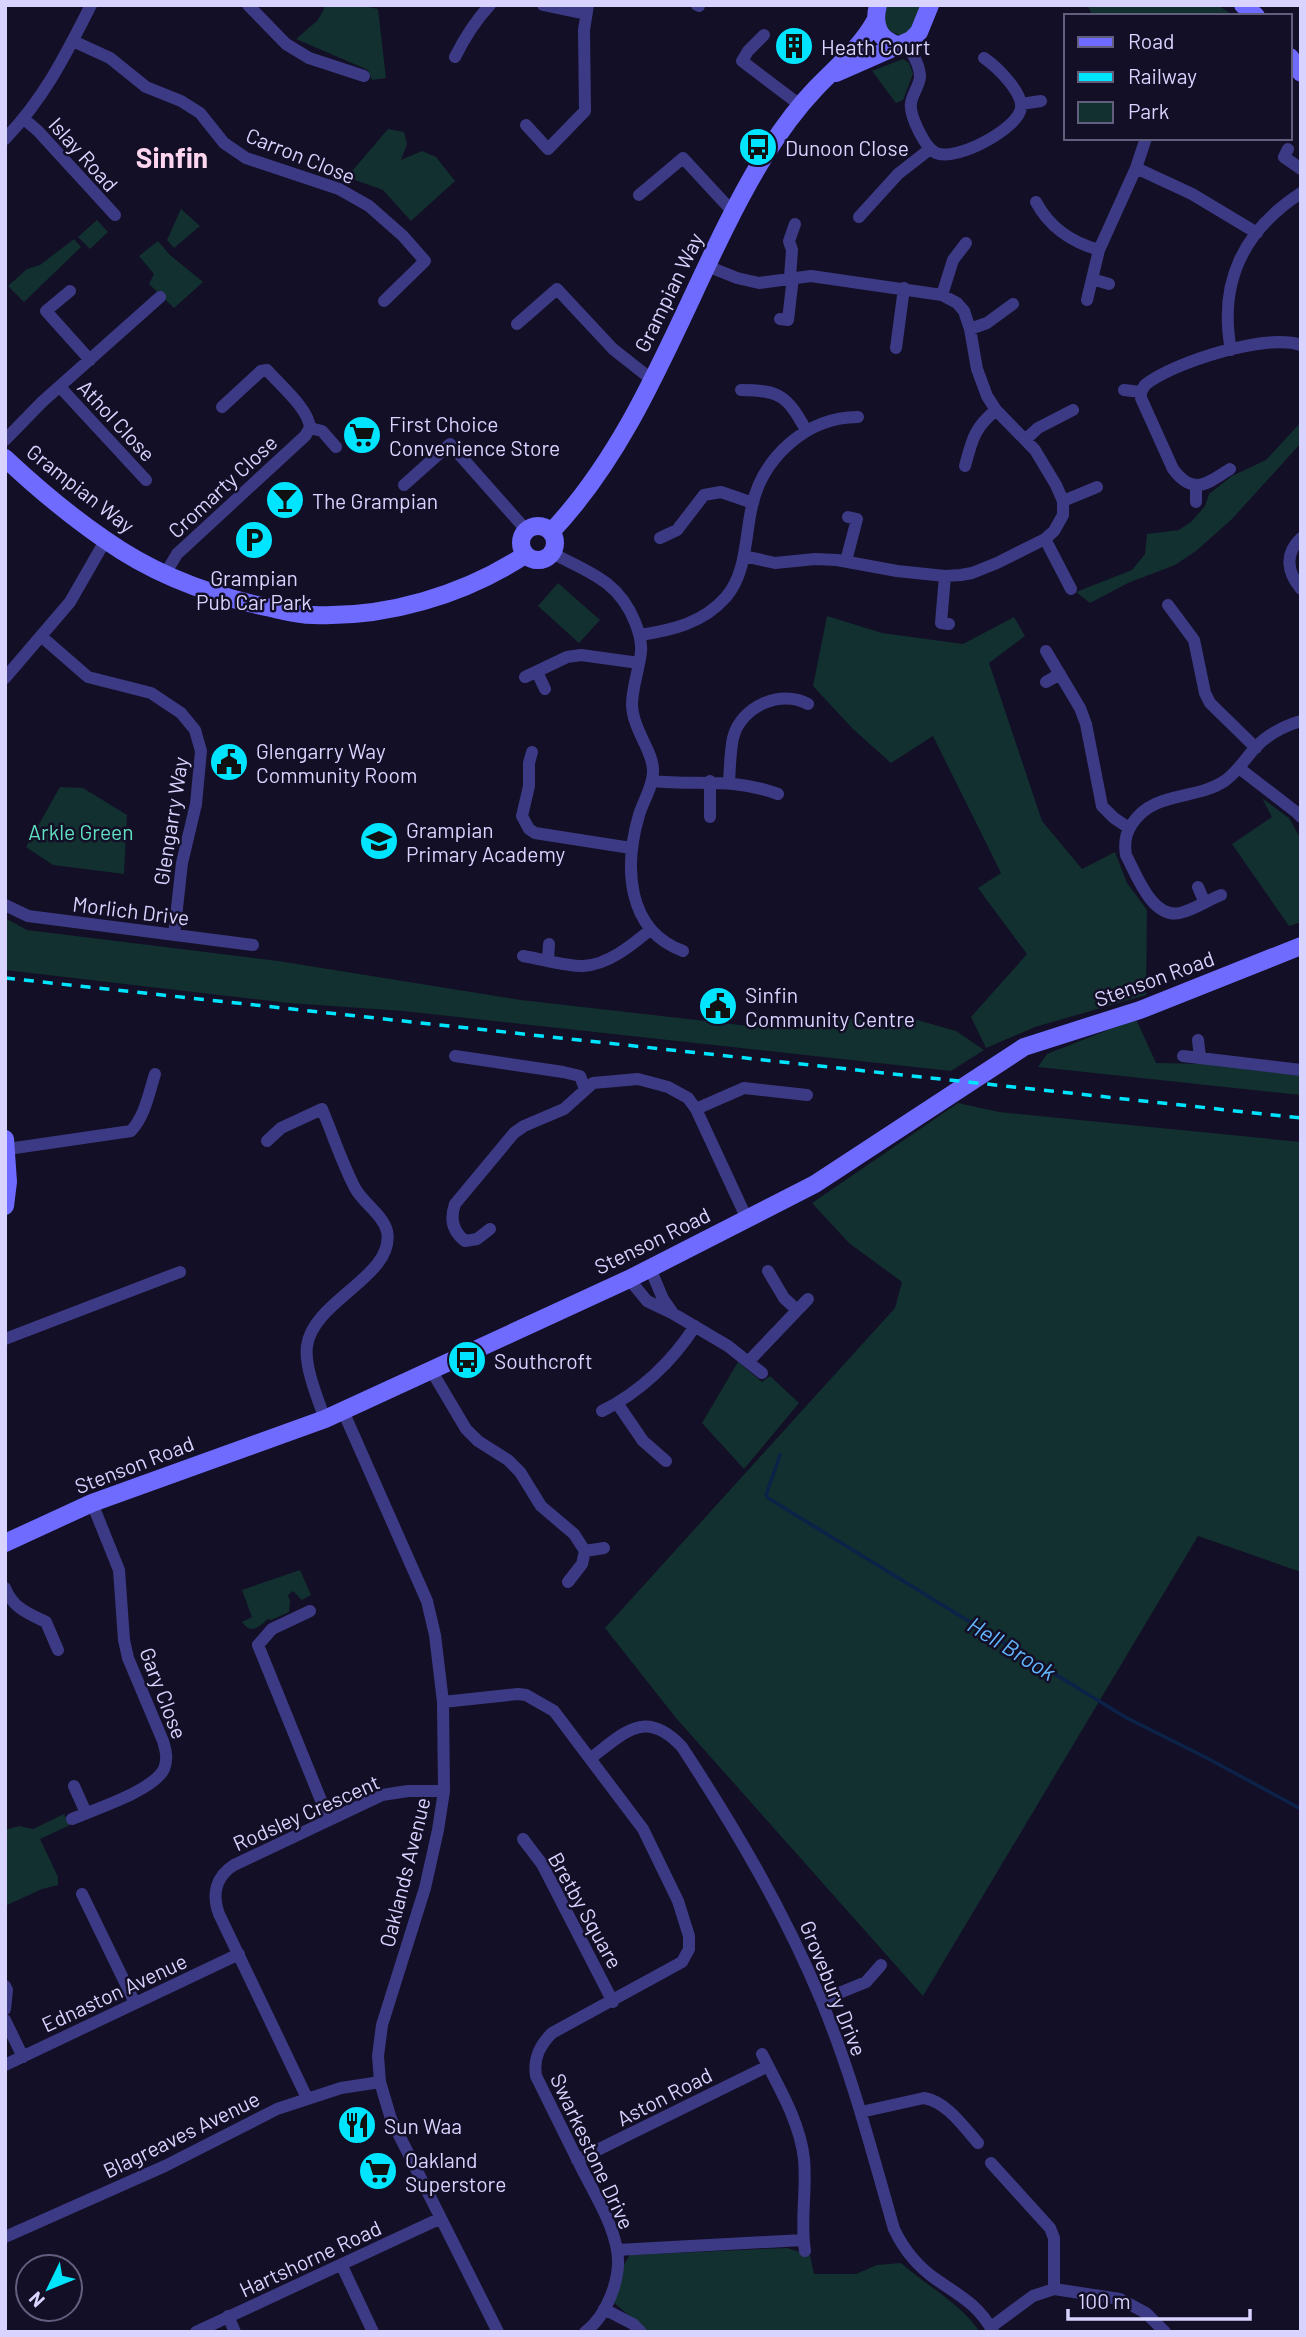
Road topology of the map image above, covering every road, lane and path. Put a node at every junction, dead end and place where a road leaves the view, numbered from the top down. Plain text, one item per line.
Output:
1 (91, 5) edge
2 (248, 5) edge
3 (490, 5) edge
4 (543, 5) edge
5 (932, 8) edge
6 (587, 10) edge
7 (876, 11) edge
8 (764, 35) dead end
9 (73, 41) junction
10 (902, 44) junction
11 (455, 57) dead end
12 (984, 58) dead end
13 (364, 76) dead end
14 (830, 76) junction
15 (1041, 101) dead end
16 (1021, 104) junction
17 (800, 105) junction
18 (24, 119) junction
19 (526, 125) dead end
20 (5, 139) edge
21 (1145, 140) edge
22 (930, 149) junction
23 (1288, 149) dead end
24 (1136, 169) junction
25 (1301, 169) edge
26 (1301, 193) edge
27 (639, 195) dead end
28 (1036, 202) dead end
29 (732, 211) junction
30 (115, 215) dead end
31 (859, 217) dead end
32 (795, 224) dead end
33 (1257, 233) junction
34 (966, 243) dead end
35 (1098, 250) junction
36 (707, 266) junction
37 (792, 277) junction
38 (1092, 279) junction
39 (1109, 284) dead end
40 (904, 288) junction
41 (70, 291) dead end
42 (942, 295) junction
43 (160, 297) dead end
44 (1087, 300) dead end
45 (384, 301) dead end
46 (1013, 304) dead end
47 (780, 318) dead end
48 (517, 324) dead end
49 (970, 329) junction
50 (1301, 345) edge
51 (897, 348) dead end
52 (1231, 350) junction
53 (90, 360) junction
54 (652, 379) junction
55 (60, 387) junction
56 (741, 390) dead end
57 (1124, 390) dead end
58 (1141, 391) junction
59 (222, 407) dead end
60 (996, 410) junction
61 (1073, 410) dead end
62 (858, 417) dead end
63 (310, 428) junction
64 (806, 430) junction
65 (1026, 439) junction
66 (5, 440) edge
67 (335, 447) dead end
68 (5, 458) edge
69 (965, 466) dead end
70 (1230, 469) dead end
71 (146, 480) dead end
72 (404, 485) dead end
73 (1196, 486) junction
74 (1097, 487) dead end
75 (1063, 501) junction
76 (1196, 502) dead end
77 (753, 503) junction
78 (848, 517) dead end
79 (527, 531) junction
80 (551, 531) junction
81 (660, 538) dead end
82 (1301, 538) edge
83 (1045, 539) junction
84 (105, 541) junction
85 (552, 553) junction
86 (525, 555) junction
87 (744, 556) junction
88 (846, 561) junction
89 (164, 574) junction
90 (945, 576) junction
91 (1301, 589) edge
92 (1071, 590) dead end
93 (1168, 605) dead end
94 (949, 624) dead end
95 (640, 635) junction
96 (42, 637) junction
97 (1046, 651) dead end
98 (639, 663) junction
99 (7, 671) edge
100 (1060, 674) junction
101 (1046, 682) dead end
102 (545, 689) dead end
103 (808, 704) dead end
104 (1301, 721) edge
105 (1256, 748) junction
106 (532, 752) dead end
107 (1239, 768) junction
108 (652, 781) junction
109 (710, 782) junction
110 (729, 782) junction
111 (778, 794) dead end
112 (710, 817) dead end
113 (1301, 817) edge
114 (1129, 828) junction
115 (631, 848) junction
116 (1198, 887) dead end
117 (1221, 895) dead end
118 (1204, 901) junction
119 (5, 905) edge
120 (650, 930) junction
121 (174, 935) junction
122 (549, 944) dead end
123 (253, 945) dead end
124 (1301, 946) edge
125 (683, 951) dead end
126 (523, 956) dead end
127 (548, 960) junction
128 (1198, 1040) dead end
129 (455, 1056) dead end
130 (1183, 1056) dead end
131 (1200, 1057) junction
132 (1301, 1070) edge
133 (155, 1073) dead end
134 (585, 1089) junction
135 (807, 1095) dead end
136 (696, 1109) junction
137 (267, 1141) dead end
138 (6, 1144) edge
139 (5, 1206) edge
140 (747, 1219) junction
141 (490, 1229) dead end
142 (650, 1268) junction
143 (180, 1272) dead end
144 (768, 1272) dead end
145 (629, 1279) junction
146 (808, 1299) dead end
147 (797, 1310) junction
148 (672, 1313) junction
149 (695, 1326) junction
150 (5, 1339) edge
151 (748, 1362) junction
152 (431, 1370) junction
153 (762, 1373) dead end
154 (617, 1403) junction
155 (343, 1411) junction
156 (602, 1411) dead end
157 (325, 1419) junction
158 (665, 1463) dead end
159 (92, 1503) junction
160 (5, 1543) edge
161 (604, 1548) dead end
162 (585, 1551) junction
163 (568, 1582) dead end
164 (5, 1588) edge
165 (310, 1611) dead end
166 (58, 1650) dead end
167 (443, 1702) junction
168 (591, 1758) junction
169 (74, 1786) dead end
170 (444, 1791) junction
171 (86, 1813) junction
172 (72, 1819) dead end
173 (329, 1820) junction
174 (523, 1839) dead end
175 (82, 1895) dead end
176 (239, 1954) junction
177 (881, 1965) dead end
178 (5, 1986) edge
179 (822, 2000) junction
180 (613, 2001) junction
181 (135, 2003) junction
182 (5, 2009) edge
183 (5, 2020) edge
184 (23, 2057) junction
185 (5, 2065) edge
186 (380, 2082) junction
187 (307, 2098) junction
188 (861, 2112) junction
189 (978, 2143) dead end
190 (577, 2160) junction
191 (991, 2163) dead end
192 (439, 2219) junction
193 (5, 2237) edge
194 (617, 2250) junction
195 (342, 2266) junction
196 (1054, 2289) junction
197 (604, 2309) junction
198 (228, 2316) junction
199 (992, 2329) edge
200 (196, 2332) edge
201 (235, 2332) edge
202 (373, 2332) edge
203 (498, 2332) edge
204 (585, 2332) edge
205 (641, 2332) edge
206 (1165, 2332) edge

1 - 9 street, Islay Road
2 - 13 street
3 - 11 street
4 - 6 street
5 - 10 street
6 - 19 street
7 - 10 street
7 - 14 street, Grampian Way
8 - 17 street
9 - 18 street, Islay Road
9 - 45 street, Carron Close
10 - 14 street, Grampian Way
10 - 22 street
12 - 16 street
14 - 17 street, Grampian Way
15 - 16 street
16 - 22 street
17 - 29 street, Grampian Way
18 - 20 street, Islay Road
18 - 30 street, Islay Road
21 - 24 street
22 - 31 street
23 - 25 street
24 - 33 street
24 - 35 street
26 - 33 street
27 - 29 street
28 - 35 street
29 - 36 street, Grampian Way
32 - 37 street
33 - 52 street
34 - 42 street
35 - 38 street
36 - 37 street
36 - 54 street, Grampian Way
37 - 40 street
37 - 47 street
38 - 39 street
38 - 44 street
40 - 42 street
40 - 51 street
41 - 53 street, Athol Close
42 - 49 street
43 - 53 street, Athol Close
46 - 49 street
48 - 54 street
49 - 60 street
50 - 52 street
52 - 58 street
53 - 55 street, Athol Close
54 - 80 street, Grampian Way
55 - 66 street, Athol Close
55 - 71 street, Athol Close
56 - 64 street
57 - 58 street
58 - 73 street
59 - 63 street
60 - 65 street
60 - 69 street
61 - 65 street
62 - 64 street
63 - 67 street
63 - 89 street, Cromarty Close
64 - 77 street
65 - 75 street
68 - 84 street, Grampian Way
70 - 73 street
72 - 79 street
73 - 76 street
74 - 75 street
75 - 83 street
77 - 81 street
77 - 87 street
78 - 88 street
79 - 80 street
79 - 86 street
80 - 85 street
82 - 91 street
83 - 90 street
83 - 92 street
84 - 89 street, Grampian Way
84 - 96 street
85 - 86 street
85 - 95 street
86 - 89 street, Grampian Way
87 - 88 street
87 - 95 street
88 - 90 street
90 - 94 street
93 - 105 street
95 - 98 street
96 - 99 street
96 - 121 street, Glengarry Way
97 - 100 street
98 - 102 street
98 - 108 street
100 - 101 street
100 - 114 street
103 - 110 street
104 - 105 street
105 - 107 street
106 - 115 street
107 - 113 street
107 - 114 street
108 - 109 street
108 - 115 street
109 - 110 street
109 - 112 street
110 - 111 street
114 - 118 street
115 - 120 street
116 - 118 street
117 - 118 street
119 - 121 street, Morlich Drive
120 - 125 street
120 - 127 street
121 - 123 street, Morlich Drive
122 - 127 street
124 - 140 street, Stenson Road
126 - 127 street
128 - 131 street
129 - 134 street
130 - 131 street
131 - 132 street
133 - 138 street
134 - 136 street
134 - 141 street
135 - 136 street
136 - 140 street
137 - 157 street
138 - 139 street
140 - 142 street, Stenson Road
142 - 145 street, Stenson Road
142 - 148 street
143 - 150 street
144 - 147 street
145 - 148 street
145 - 152 street, Stenson Road
146 - 147 street
147 - 151 street
148 - 149 street
149 - 151 street
149 - 154 street
151 - 153 street
152 - 155 street, Stenson Road
152 - 162 street
154 - 156 street
154 - 158 street
155 - 157 street, Stenson Road
155 - 167 street, Oaklands Avenue
157 - 159 street, Stenson Road
159 - 160 street, Stenson Road
159 - 171 street, Gary Close
161 - 162 street
162 - 163 street
164 - 166 street
165 - 173 street
167 - 168 street, Swarkestone Drive
167 - 170 street, Oaklands Avenue
168 - 179 street, Grovebury Drive
168 - 180 street, Swarkestone Drive
169 - 171 street
170 - 173 street, Rodsley Crescent
170 - 186 street, Oaklands Avenue
171 - 172 street, Gary Close
173 - 176 street, Rodsley Crescent
174 - 180 street, Bretby Square
175 - 181 street
176 - 181 street, Ednaston Avenue
176 - 187 street, Rodsley Crescent
177 - 179 street
178 - 182 street
179 - 188 street, Grovebury Drive
180 - 190 street, Swarkestone Drive
181 - 184 street, Ednaston Avenue
183 - 184 street
184 - 185 street, Ednaston Avenue
186 - 187 street, Blagreaves Avenue
186 - 192 street, Oaklands Avenue
187 - 193 street, Blagreaves Avenue
188 - 189 street
188 - 199 street, Grovebury Drive
190 - 194 street, Swarkestone Drive
190 - 194 street, Aston Road
191 - 196 street
192 - 195 street, Hartshorne Road
192 - 203 street, Oaklands Avenue
194 - 197 street, Swarkestone Drive
195 - 198 street, Hartshorne Road
195 - 202 street
196 - 199 street
196 - 206 street
197 - 204 street, Swarkestone Drive
197 - 205 street
198 - 200 street, Hartshorne Road
198 - 201 street

